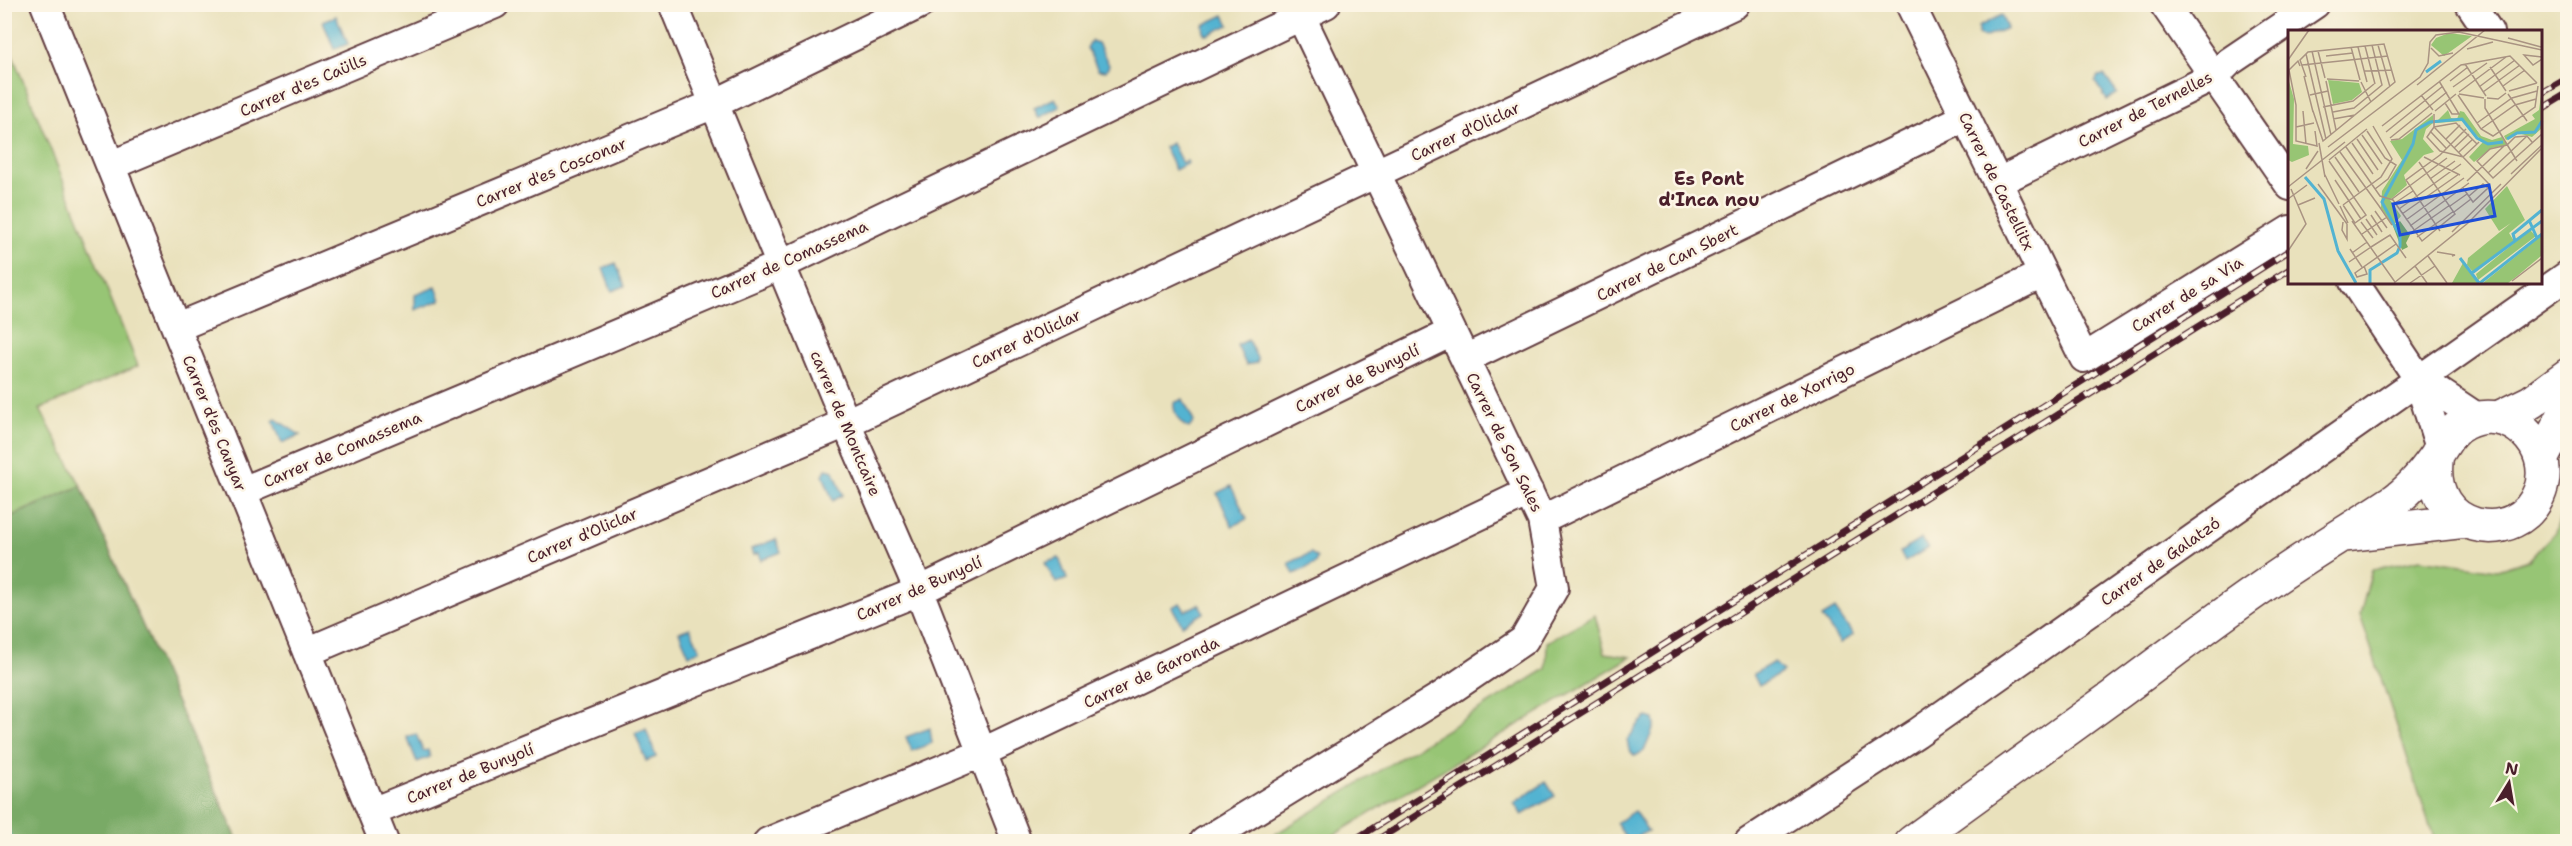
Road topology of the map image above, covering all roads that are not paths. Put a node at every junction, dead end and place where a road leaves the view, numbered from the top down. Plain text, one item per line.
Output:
1 (45, 4) edge
2 (495, 4) edge
3 (674, 4) edge
4 (920, 4) edge
5 (1735, 4) edge
6 (1910, 4) edge
7 (2164, 4) edge
8 (2315, 4) edge
9 (2470, 4) edge
10 (1307, 8) edge
11 (2488, 30) edge
12 (2215, 76) junction
13 (714, 104) junction
14 (1966, 117) junction
15 (112, 165) junction
16 (1376, 173) junction
17 (1998, 182) junction
18 (2288, 183) edge
19 (2288, 231) edge
20 (781, 265) junction
21 (2042, 274) junction
22 (2568, 274) edge
23 (2355, 284) edge
24 (177, 327) junction
25 (1452, 332) junction
26 (2084, 358) joint
27 (1465, 359) junction
28 (2568, 375) edge
29 (2418, 378) junction
30 (2568, 407) edge
31 (2488, 418) junction
32 (846, 423) junction
33 (2439, 451) junction
34 (2542, 458) junction
35 (243, 491) junction
36 (1529, 492) junction
37 (1542, 520) junction
38 (2466, 521) junction
39 (2339, 535) junction
40 (919, 591) junction
41 (307, 652) junction
42 (981, 753) junction
43 (372, 812) junction
44 (384, 842) edge
45 (768, 842) edge
46 (1017, 842) edge
47 (1204, 842) edge
48 (1749, 842) edge
49 (1912, 842) edge

1 - 15 street, Carrer d'es Canyar
2 - 15 street, Carrer d'es Caülls
3 - 13 street, carrer de Montcaire
4 - 13 street, Carrer d'es Cosconar
5 - 16 street, Carrer d'Oliclar
6 - 14 street, Carrer de Castellitx
7 - 12 street
8 - 12 street, Carrer de Ternelles
9 - 11 street
10 - 16 street, Carrer de Son Sales
10 - 20 street, Carrer de Comassema
12 - 17 street, Carrer de Ternelles
12 - 18 street
13 - 20 street, carrer de Montcaire
13 - 24 street, Carrer d'es Cosconar
14 - 17 street, Carrer de Castellitx
14 - 27 street, Carrer de Can Sbert
15 - 24 street, Carrer d'es Canyar
16 - 25 street, Carrer de Son Sales
16 - 32 street, Carrer d'Oliclar
17 - 21 street, Carrer de Castellitx
19 - 26 street, Carrer de sa Via
20 - 32 street, carrer de Montcaire
20 - 35 street, Carrer de Comassema
21 - 26 street, Carrer de Castellitx
21 - 37 street, Carrer de Xorrigo
22 - 29 street, Carrer de Galatzó
23 - 29 street
24 - 35 street, Carrer d'es Canyar
25 - 27 street, Carrer de Son Sales
25 - 40 street, Carrer de Bunyolí
27 - 36 street, Carrer de Son Sales
28 - 31 main road
29 - 31 street
29 - 33 street
29 - 48 street, Carrer de Galatzó
30 - 34 main road
31 - 33 main road
31 - 34 main road
32 - 40 street, carrer de Montcaire
32 - 41 street, Carrer d'Oliclar
33 - 38 main road
33 - 39 main road
34 - 38 main road
35 - 41 street, Carrer d'es Canyar
36 - 37 street, Carrer de Son Sales
36 - 42 street, Carrer de Garonda
37 - 47 street, Carrer de Son Sales
38 - 39 main road
39 - 49 main road
40 - 42 street, carrer de Montcaire
40 - 43 street, Carrer de Bunyolí
41 - 43 street, Carrer d'es Canyar
42 - 45 street, Carrer de Garonda
42 - 46 street, carrer de Montcaire
43 - 44 street, Carrer d'es Canyar

